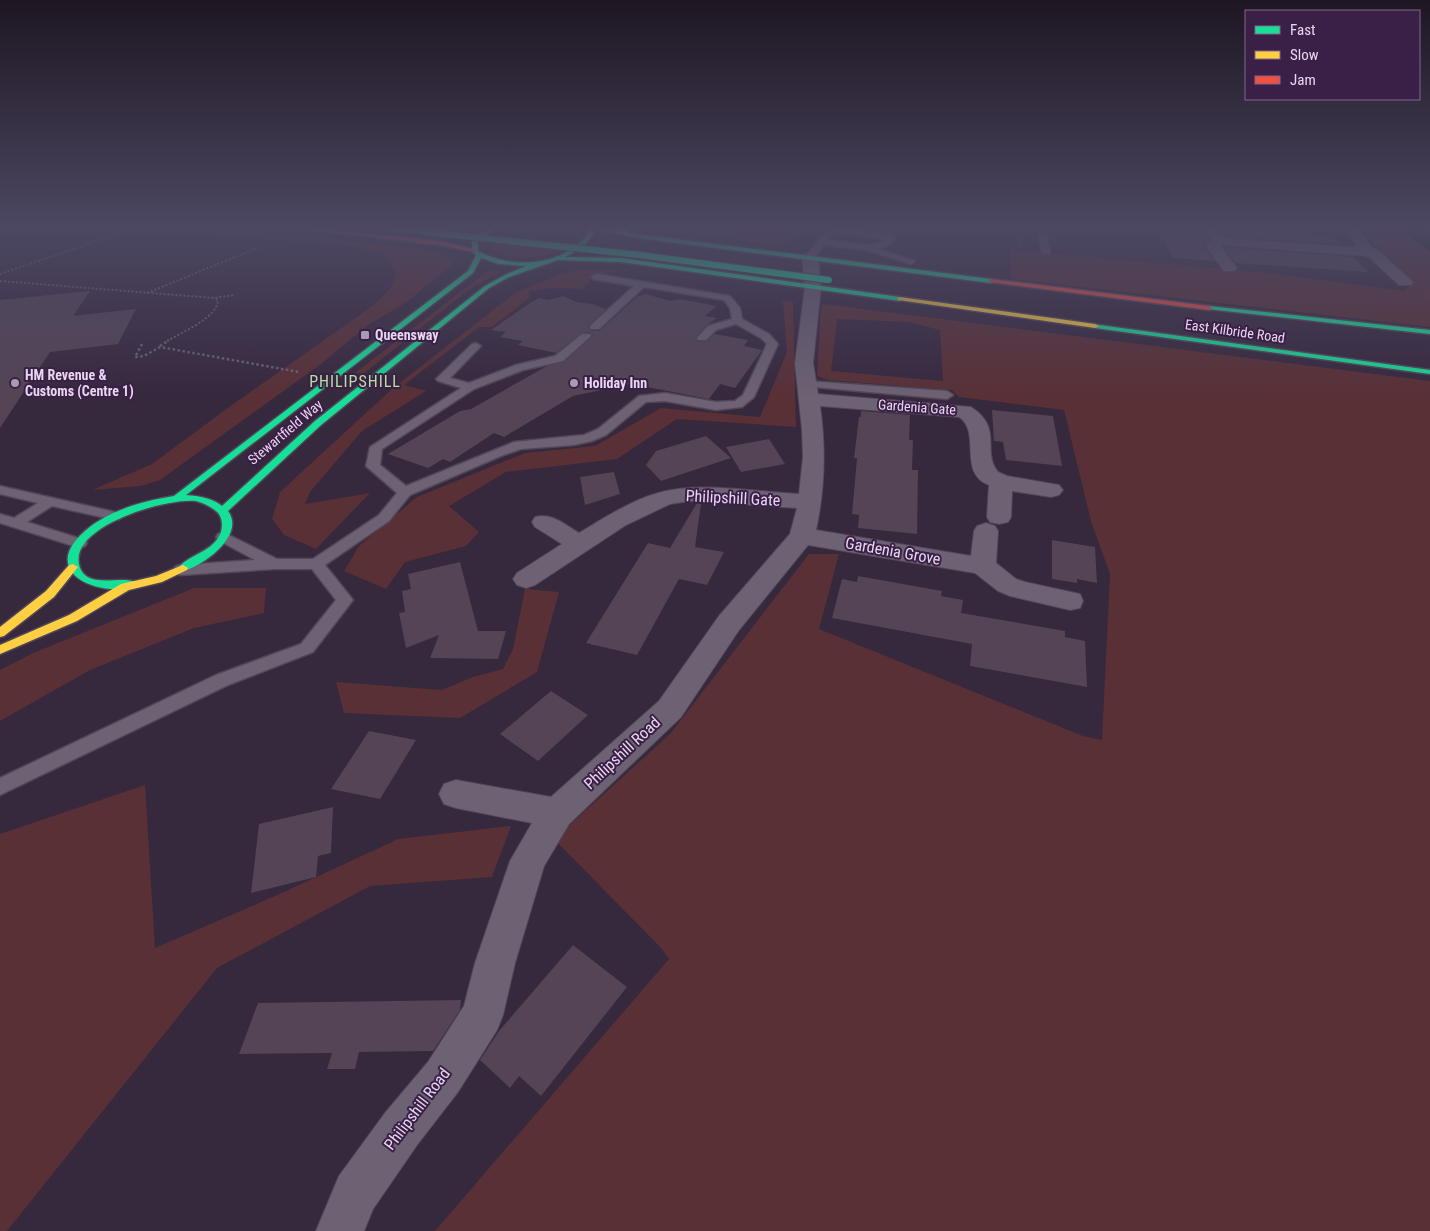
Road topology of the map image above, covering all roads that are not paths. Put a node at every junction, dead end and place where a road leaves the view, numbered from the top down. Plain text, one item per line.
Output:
1 (455, 284) edge
2 (491, 284) edge
3 (642, 284) edge
4 (645, 284) edge
5 (811, 284) edge
6 (862, 284) edge
7 (886, 284) edge
8 (950, 284) edge
9 (958, 284) edge
10 (737, 321) junction
11 (1430, 332) edge
12 (1252, 336) dead end
13 (702, 338) dead end
14 (1427, 343) edge
15 (476, 346) dead end
16 (1430, 372) edge
17 (470, 387) junction
18 (807, 392) junction
19 (947, 395) dead end
20 (1001, 482) junction
21 (0, 490) edge
22 (1051, 490) dead end
23 (405, 492) junction
24 (178, 498) junction
25 (50, 501) junction
26 (810, 502) junction
27 (223, 510) junction
28 (115, 516) junction
29 (0, 518) edge
30 (544, 522) dead end
31 (15, 523) junction
32 (802, 536) junction
33 (223, 537) junction
34 (80, 543) junction
35 (578, 544) junction
36 (274, 564) junction
37 (316, 564) junction
38 (983, 566) junction
39 (73, 567) junction
40 (181, 570) junction
41 (526, 579) dead end
42 (132, 584) junction
43 (1070, 601) dead end
44 (0, 633) edge
45 (0, 650) edge
46 (0, 787) edge
47 (456, 794) dead end
48 (557, 813) junction
49 (340, 1231) edge

1 - 24 main road, Stewartfield Way
2 - 27 main road, Stewartfield Way
3 - 17 lane
4 - 10 lane
5 - 18 street, Philipshill Road
6 - 12 main road, bridge
7 - 16 main road, East Kilbride Road
8 - 14 main road, East Kilbride Road
9 - 11 main road, East Kilbride Road
10 - 13 lane
10 - 23 lane
15 - 17 lane
17 - 23 lane
18 - 19 lane
18 - 20 street, Gardenia Gate
18 - 26 street, Philipshill Road
20 - 22 street
20 - 38 street
21 - 25 lane
23 - 37 lane
24 - 27 main road
24 - 28 main road
25 - 28 lane
25 - 31 lane
26 - 32 street, Philipshill Road
26 - 35 street, Philipshill Gate
27 - 33 main road
28 - 34 main road
29 - 31 lane
30 - 35 street
31 - 34 lane
32 - 38 street, Gardenia Grove
32 - 48 street, Philipshill Road
33 - 36 lane
33 - 40 main road
34 - 39 main road
35 - 41 street, Philipshill Gate
36 - 37 lane
36 - 40 lane
37 - 46 lane
38 - 43 street, Gardenia Grove
39 - 42 main road
39 - 44 main road
40 - 42 main road
42 - 45 main road
47 - 48 street
48 - 49 street, Philipshill Road

